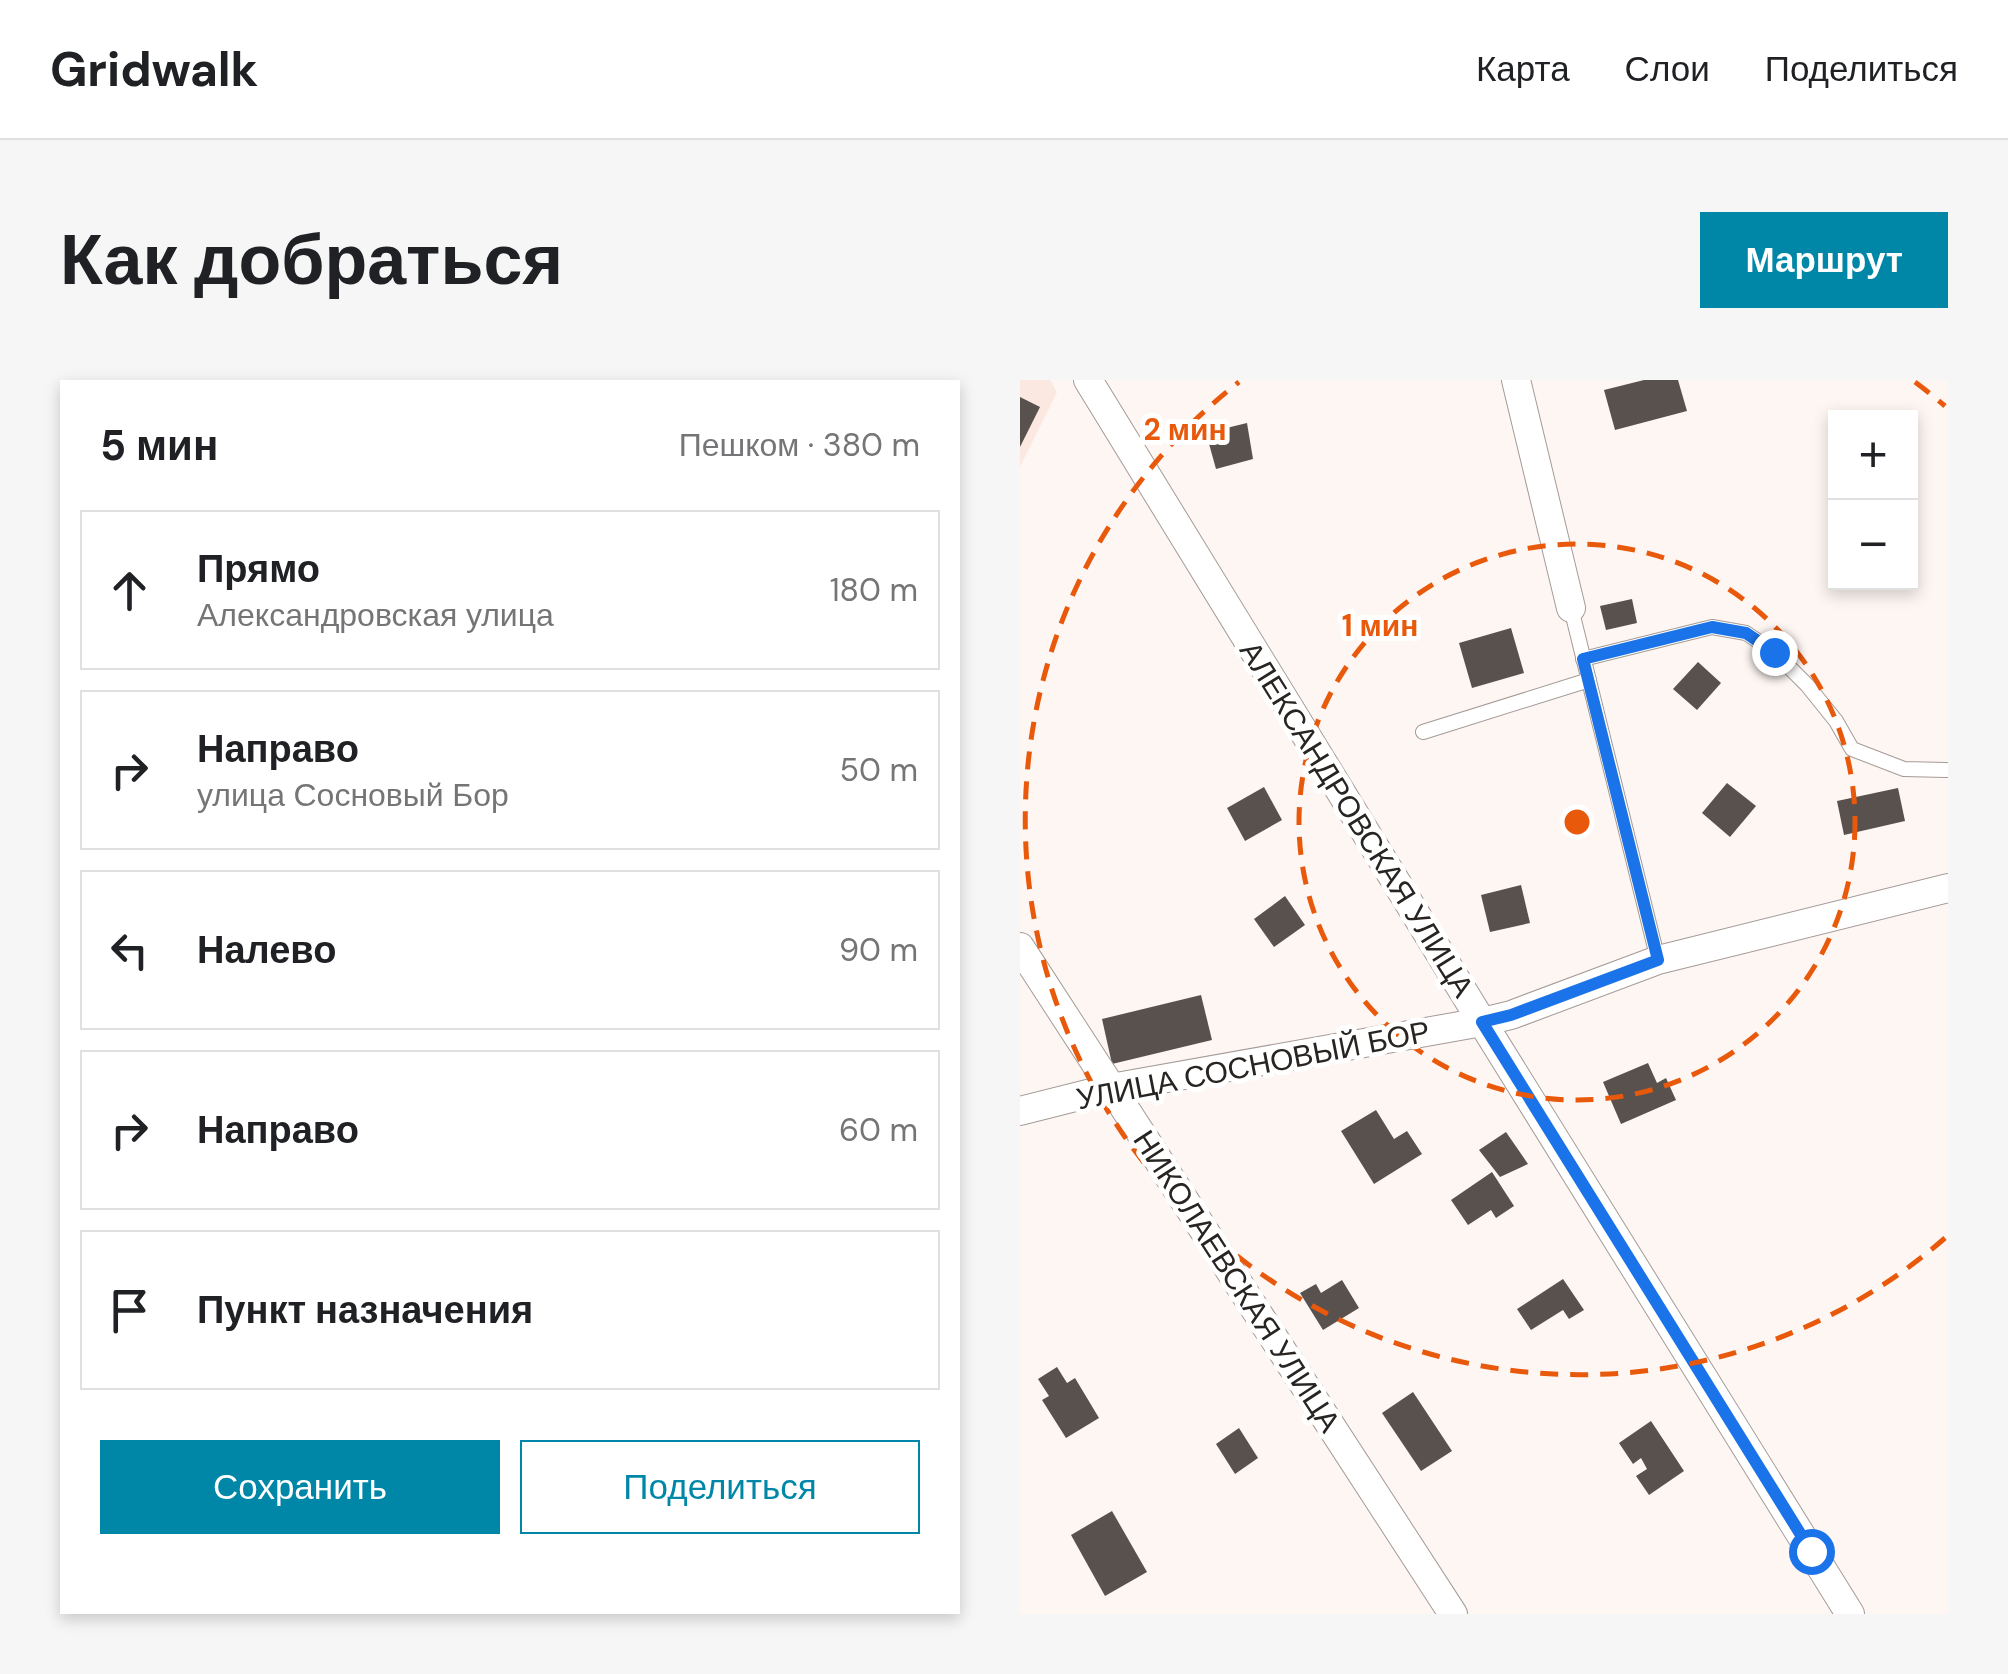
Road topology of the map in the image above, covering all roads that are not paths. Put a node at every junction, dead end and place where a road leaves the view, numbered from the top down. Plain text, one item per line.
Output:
1 (1088, 380) edge
2 (1516, 380) edge
3 (1570, 608) joint
4 (1583, 659) junction
5 (1588, 680) junction
6 (1423, 732) dead end
7 (1946, 770) dead end
8 (1948, 888) edge
9 (1020, 947) edge
10 (1658, 960) junction
11 (1482, 1022) junction
12 (1111, 1088) junction
13 (1020, 1112) edge
14 (1453, 1614) edge
15 (1850, 1614) edge

1 - 11 street, АЛЕКСАНДРОВСКАЯ УЛИЦА
2 - 3 street
3 - 4 lane
4 - 5 lane
4 - 7 lane
5 - 6 lane
5 - 10 lane
8 - 10 street, УЛИЦА СОСНОВЫЙ БОР
9 - 12 street, НИКОЛАЕВСКАЯ УЛИЦА
10 - 11 street, УЛИЦА СОСНОВЫЙ БОР
11 - 12 street, УЛИЦА СОСНОВЫЙ БОР
11 - 15 street, АЛЕКСАНДРОВСКАЯ УЛИЦА
12 - 13 street, УЛИЦА СОСНОВЫЙ БОР
12 - 14 street, НИКОЛАЕВСКАЯ УЛИЦА

